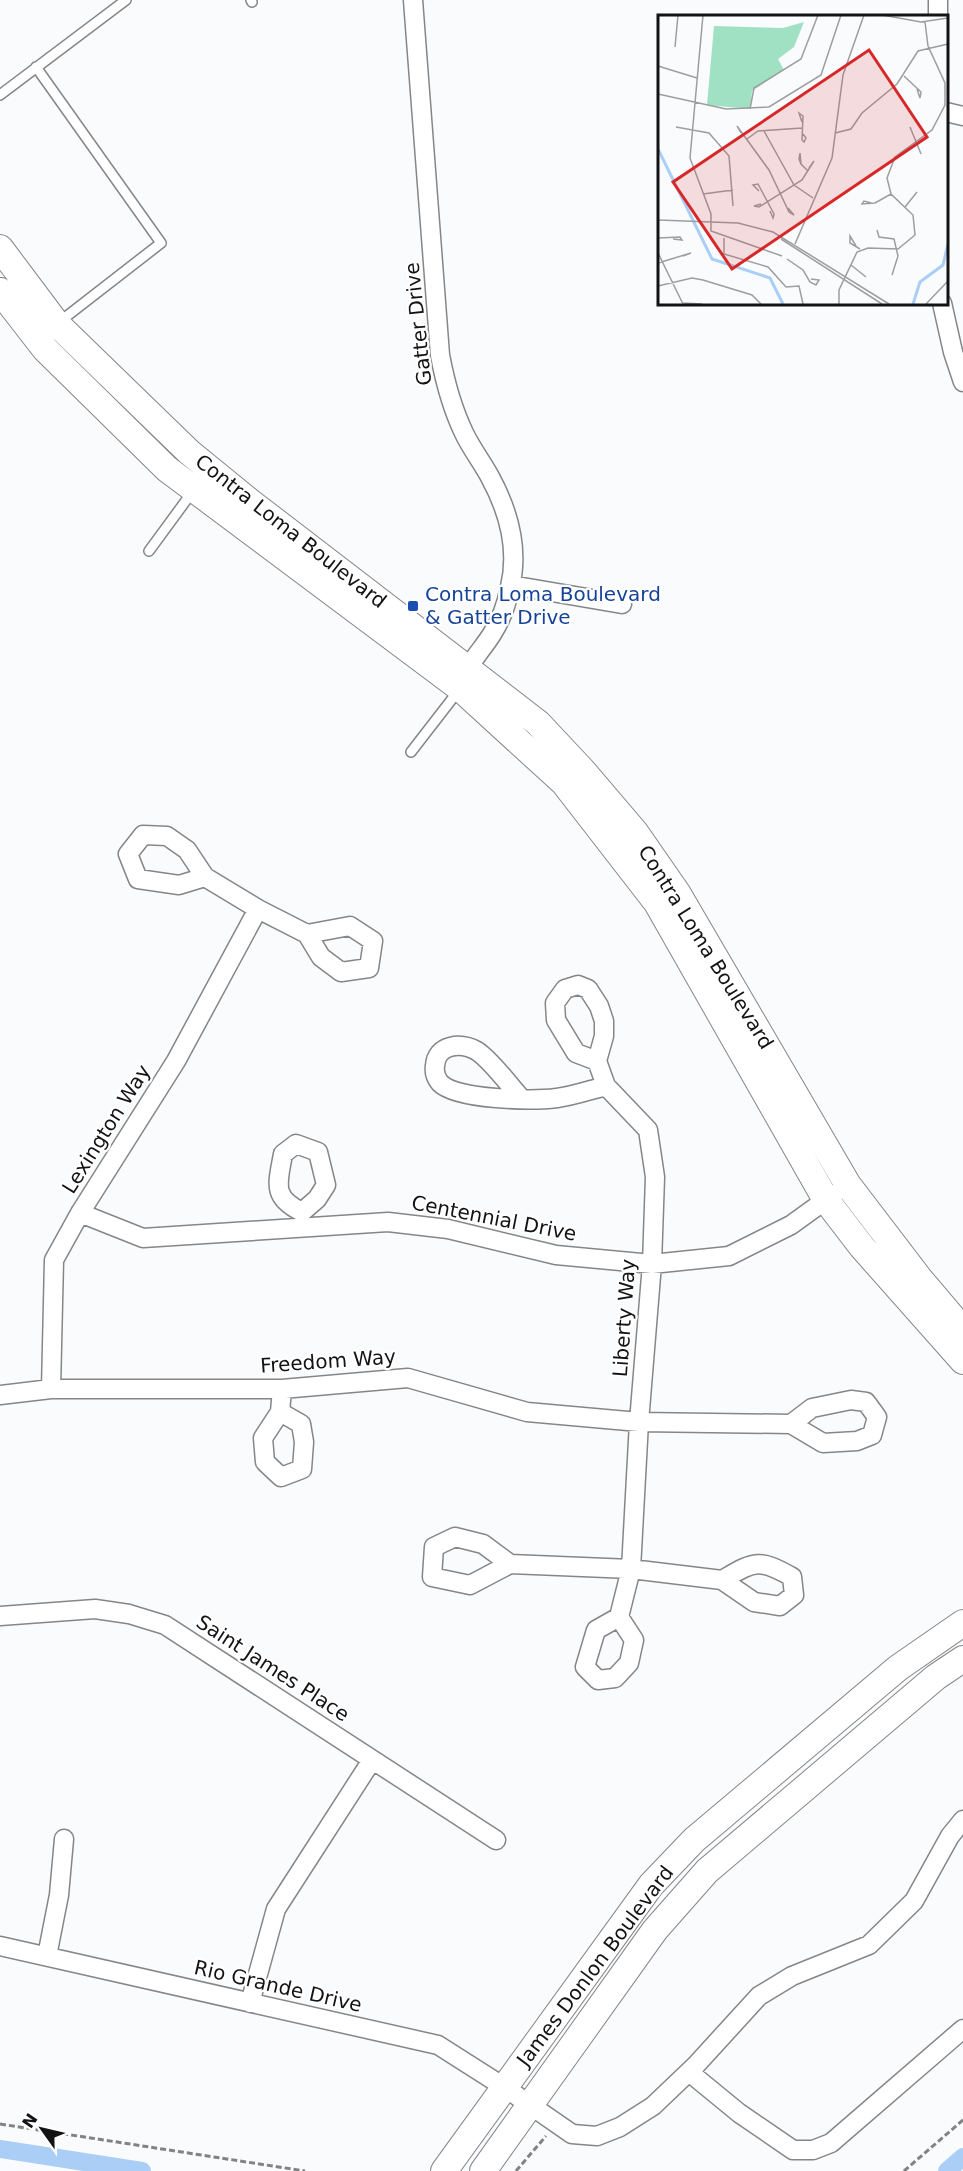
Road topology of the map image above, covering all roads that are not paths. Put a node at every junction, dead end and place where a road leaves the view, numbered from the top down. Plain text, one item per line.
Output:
1 (126, 0) edge
2 (412, 0) edge
3 (36, 67) junction
4 (0, 95) edge
5 (948, 112) edge
6 (963, 116) edge
7 (0, 248) edge
8 (0, 291) edge
9 (942, 304) edge
10 (57, 324) junction
11 (963, 382) edge
12 (194, 489) junction
13 (149, 551) dead end
14 (511, 585) junction
15 (622, 604) dead end
16 (464, 678) junction
17 (411, 752) dead end
18 (205, 877) dead end
19 (258, 909) junction
20 (307, 934) dead end
21 (597, 1061) dead end
22 (606, 1086) junction
23 (521, 1098) dead end
24 (848, 1185) junction
25 (826, 1200) junction
26 (81, 1213) junction
27 (652, 1264) junction
28 (963, 1330) edge
29 (963, 1361) edge
30 (51, 1389) junction
31 (282, 1389) junction
32 (0, 1395) edge
33 (280, 1412) dead end
34 (639, 1422) junction
35 (791, 1424) dead end
36 (510, 1564) dead end
37 (631, 1569) junction
38 (722, 1580) dead end
39 (0, 1616) edge
40 (619, 1617) dead end
41 (963, 1623) edge
42 (963, 1659) edge
43 (372, 1760) junction
44 (963, 1820) edge
45 (64, 1839) dead end
46 (496, 1840) dead end
47 (0, 1946) edge
48 (47, 1956) junction
49 (250, 2002) junction
50 (963, 2029) edge
51 (688, 2072) junction
52 (504, 2087) junction
53 (529, 2106) junction
54 (444, 2171) edge
55 (483, 2171) edge

1 - 3 lane
2 - 14 street, Gatter Drive
3 - 4 lane
3 - 10 lane
5 - 6 street
7 - 10 main road, Contra Loma Boulevard
8 - 12 main road, Contra Loma Boulevard
9 - 11 street
10 - 16 main road, Contra Loma Boulevard
12 - 13 lane
12 - 16 main road, Contra Loma Boulevard
14 - 15 street
14 - 16 street, Gatter Drive
16 - 17 lane
16 - 24 main road, Contra Loma Boulevard
16 - 25 main road, Contra Loma Boulevard
18 - 19 street
19 - 20 street
19 - 26 street, Lexington Way
21 - 22 street
22 - 23 street
22 - 27 street, Liberty Way
24 - 25 street, Centennial Drive
24 - 28 main road, Contra Loma Boulevard
25 - 27 street, Centennial Drive
25 - 29 main road, Contra Loma Boulevard
26 - 27 street, Centennial Drive
26 - 30 street, Lexington Way
27 - 34 street, Liberty Way
30 - 31 street, Freedom Way
30 - 32 street, Freedom Way
31 - 33 street
31 - 34 street, Freedom Way
34 - 35 street, Freedom Way
34 - 37 street, Liberty Way
36 - 37 street
37 - 38 street
37 - 40 street, Liberty Way
39 - 43 street, Saint James Place
41 - 52 main road, James Donlon Boulevard
42 - 53 main road, James Donlon Boulevard
43 - 46 street, Saint James Place
43 - 49 street
44 - 51 street
45 - 48 street
47 - 48 street, Rio Grande Drive
48 - 49 street, Rio Grande Drive
49 - 52 street, Rio Grande Drive
50 - 51 street
51 - 53 street, Rio Grande Drive
52 - 53 street, Rio Grande Drive
52 - 54 main road, James Donlon Boulevard
53 - 55 main road, James Donlon Boulevard

